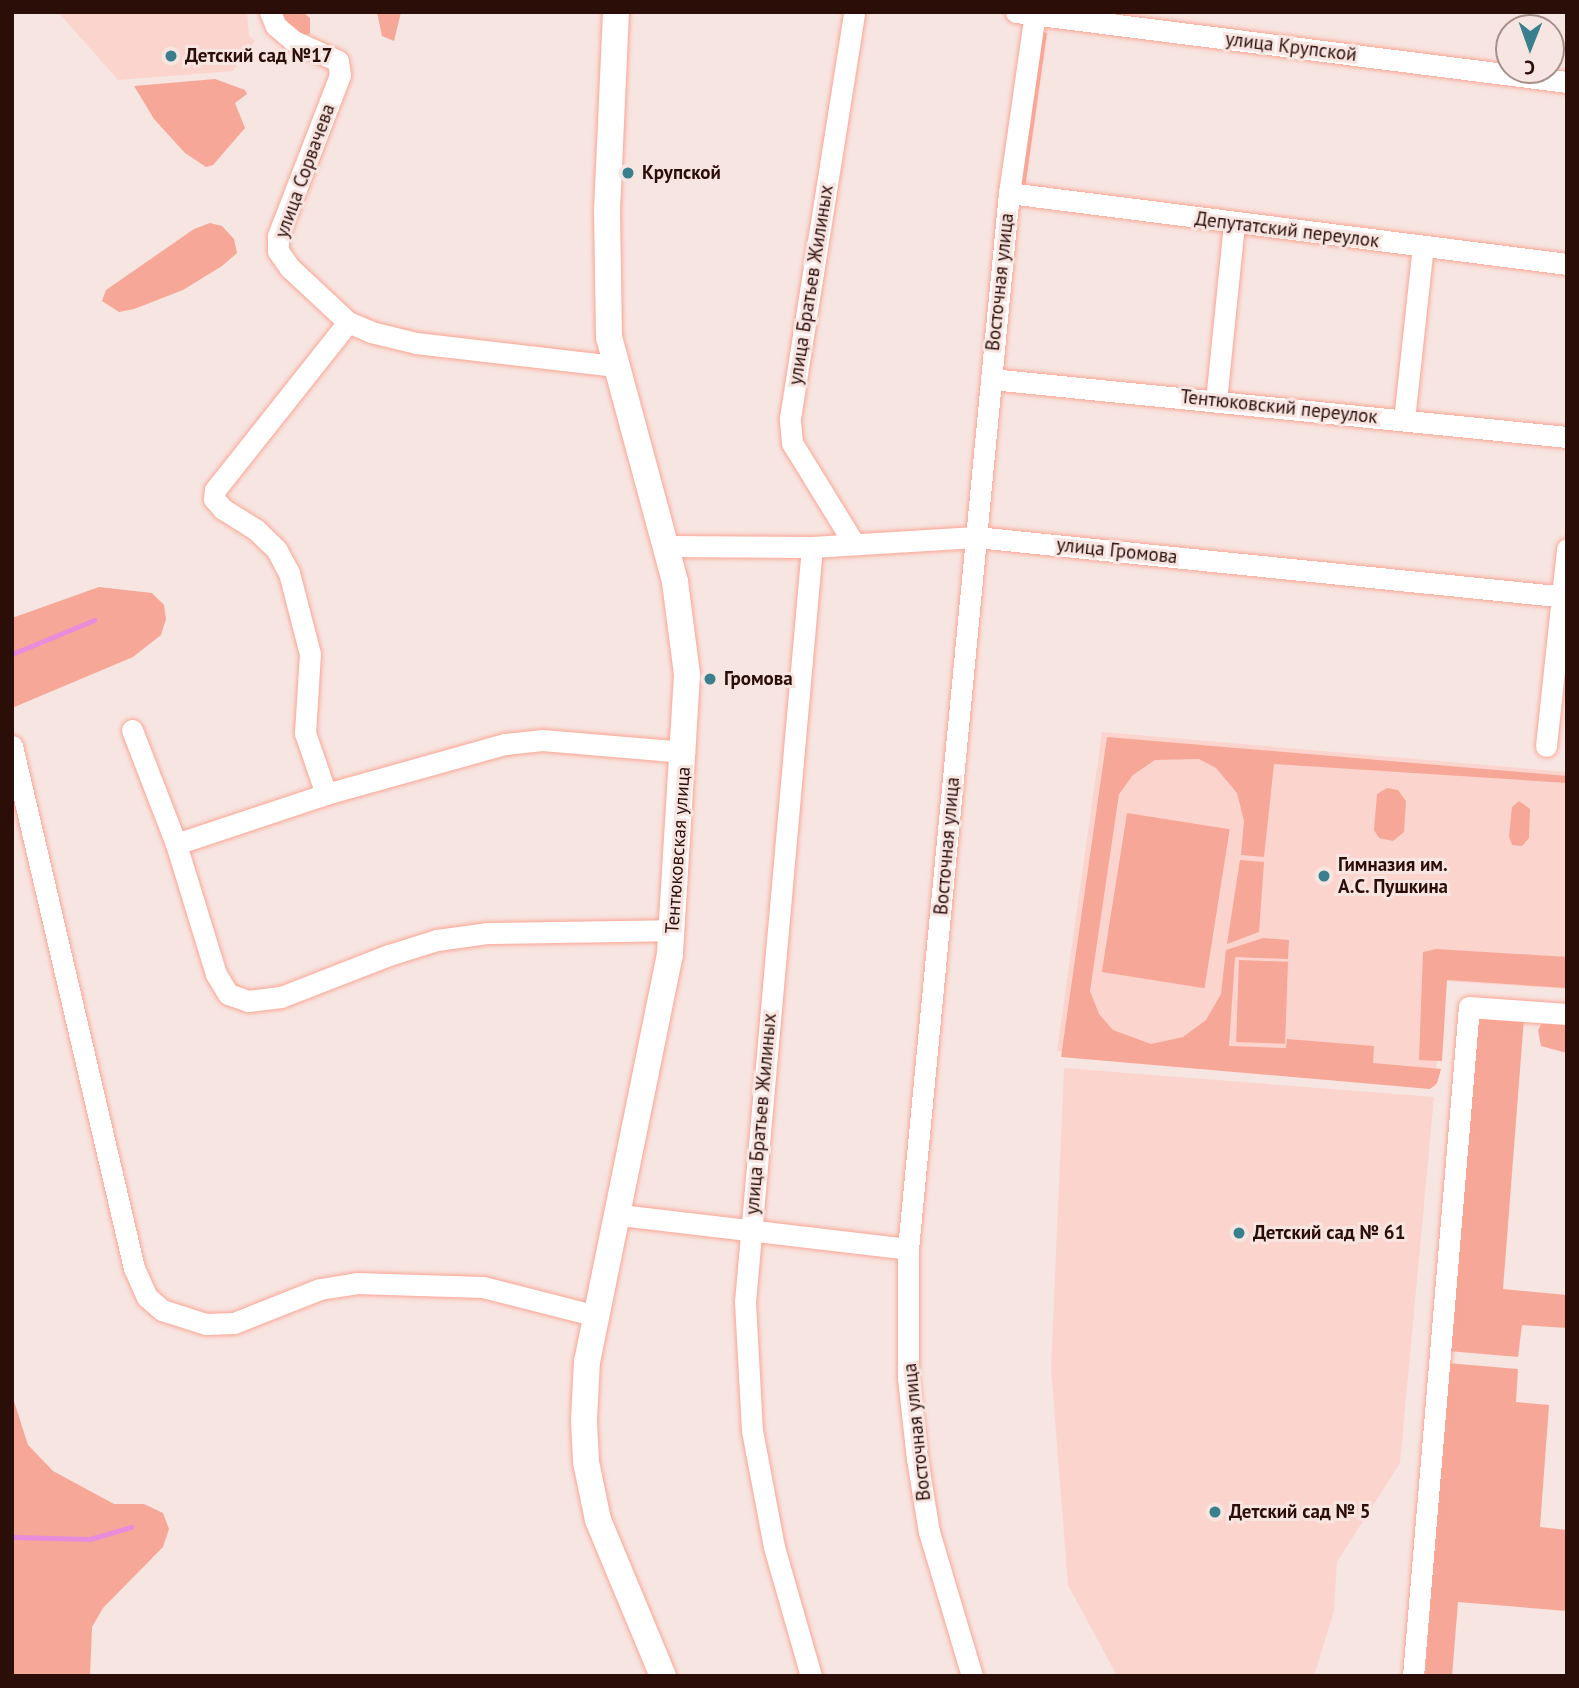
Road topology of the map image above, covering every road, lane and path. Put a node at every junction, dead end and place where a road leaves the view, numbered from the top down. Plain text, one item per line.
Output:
1 (270, 12) edge
2 (616, 12) edge
3 (854, 12) edge
4 (1029, 13) edge
5 (1567, 82) edge
6 (1009, 193) junction
7 (1234, 225) junction
8 (1423, 246) junction
9 (1567, 264) edge
10 (348, 322) junction
11 (614, 366) junction
12 (990, 379) junction
13 (1216, 401) junction
14 (1404, 420) junction
15 (1567, 437) edge
16 (976, 537) junction
17 (853, 542) junction
18 (666, 546) junction
19 (812, 547) junction
20 (1567, 549) edge
21 (1564, 597) edge
22 (132, 730) dead end
23 (12, 746) edge
24 (1546, 746) dead end
25 (684, 752) junction
26 (326, 794) junction
27 (176, 844) junction
28 (673, 930) junction
29 (1567, 1014) edge
30 (620, 1215) junction
31 (751, 1232) junction
32 (908, 1249) junction
33 (597, 1316) junction
34 (663, 1676) edge
35 (811, 1676) edge
36 (972, 1676) edge
37 (1413, 1676) edge

1 - 10 street, улица Сорвачева
2 - 11 street, Тентюковская улица
3 - 17 street, улица Братьев Жилиных
4 - 5 street, улица Крупской
4 - 6 street, Восточная улица
6 - 7 street, Депутатский переулок
6 - 12 street, Восточная улица
7 - 8 street, Депутатский переулок
7 - 13 street
8 - 9 street, Депутатский переулок
8 - 14 street
10 - 11 street, улица Сорвачева
10 - 26 street
11 - 18 street, Тентюковская улица
12 - 13 street, Тентюковский переулок
12 - 16 street, Восточная улица
13 - 14 street, Тентюковский переулок
14 - 15 street, Тентюковский переулок
16 - 17 street, улица Громова
16 - 21 street, улица Громова
16 - 32 street, Восточная улица
17 - 19 street, улица Громова
18 - 19 street, улица Громова
18 - 25 street, Тентюковская улица
19 - 31 street, улица Братьев Жилиных
20 - 21 street
21 - 24 street
22 - 27 street
23 - 33 street
25 - 26 street
25 - 28 street, Тентюковская улица
26 - 27 street
27 - 28 street
28 - 30 street, Тентюковская улица
29 - 37 street
30 - 31 street
30 - 33 street, Тентюковская улица
31 - 32 street
31 - 35 street, улица Братьев Жилиных
32 - 36 street, Восточная улица
33 - 34 street, Тентюковская улица

